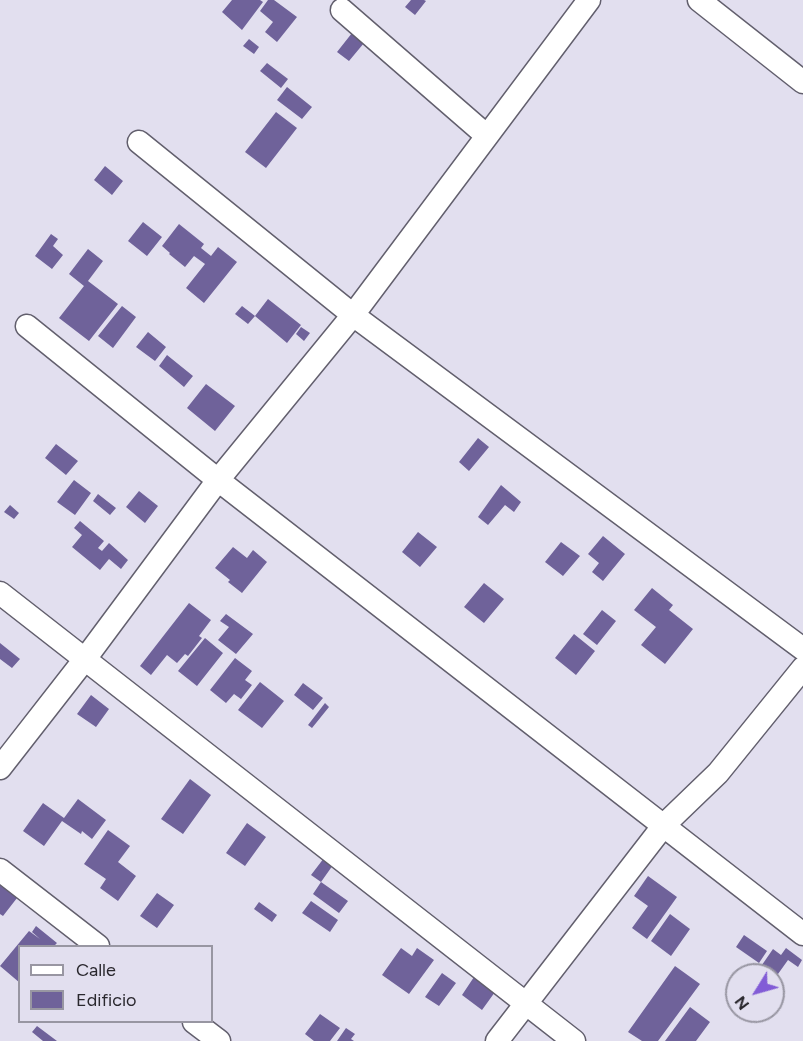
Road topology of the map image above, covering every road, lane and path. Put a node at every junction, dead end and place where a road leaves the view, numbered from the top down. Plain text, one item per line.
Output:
1 (589, 0) edge
2 (699, 0) edge
3 (342, 10) dead end
4 (803, 82) edge
5 (487, 136) junction
6 (139, 142) dead end
7 (353, 315) junction
8 (27, 326) dead end
9 (218, 480) junction
10 (0, 593) edge
11 (803, 649) edge
12 (85, 659) junction
13 (803, 668) edge
14 (0, 768) edge
15 (664, 825) junction
16 (0, 870) edge
17 (803, 933) edge
18 (97, 945) edge
19 (526, 1003) junction
20 (195, 1023) edge
21 (219, 1041) edge
22 (497, 1041) edge
23 (574, 1041) edge

1 - 5 street
2 - 4 street
3 - 5 street
5 - 7 street
6 - 7 street
7 - 9 street
7 - 11 street
8 - 9 street
9 - 12 street
9 - 15 street
10 - 12 street
12 - 14 street
12 - 19 street
13 - 15 street
15 - 17 street
15 - 19 street
16 - 18 street
19 - 22 street
19 - 23 street
20 - 21 street

